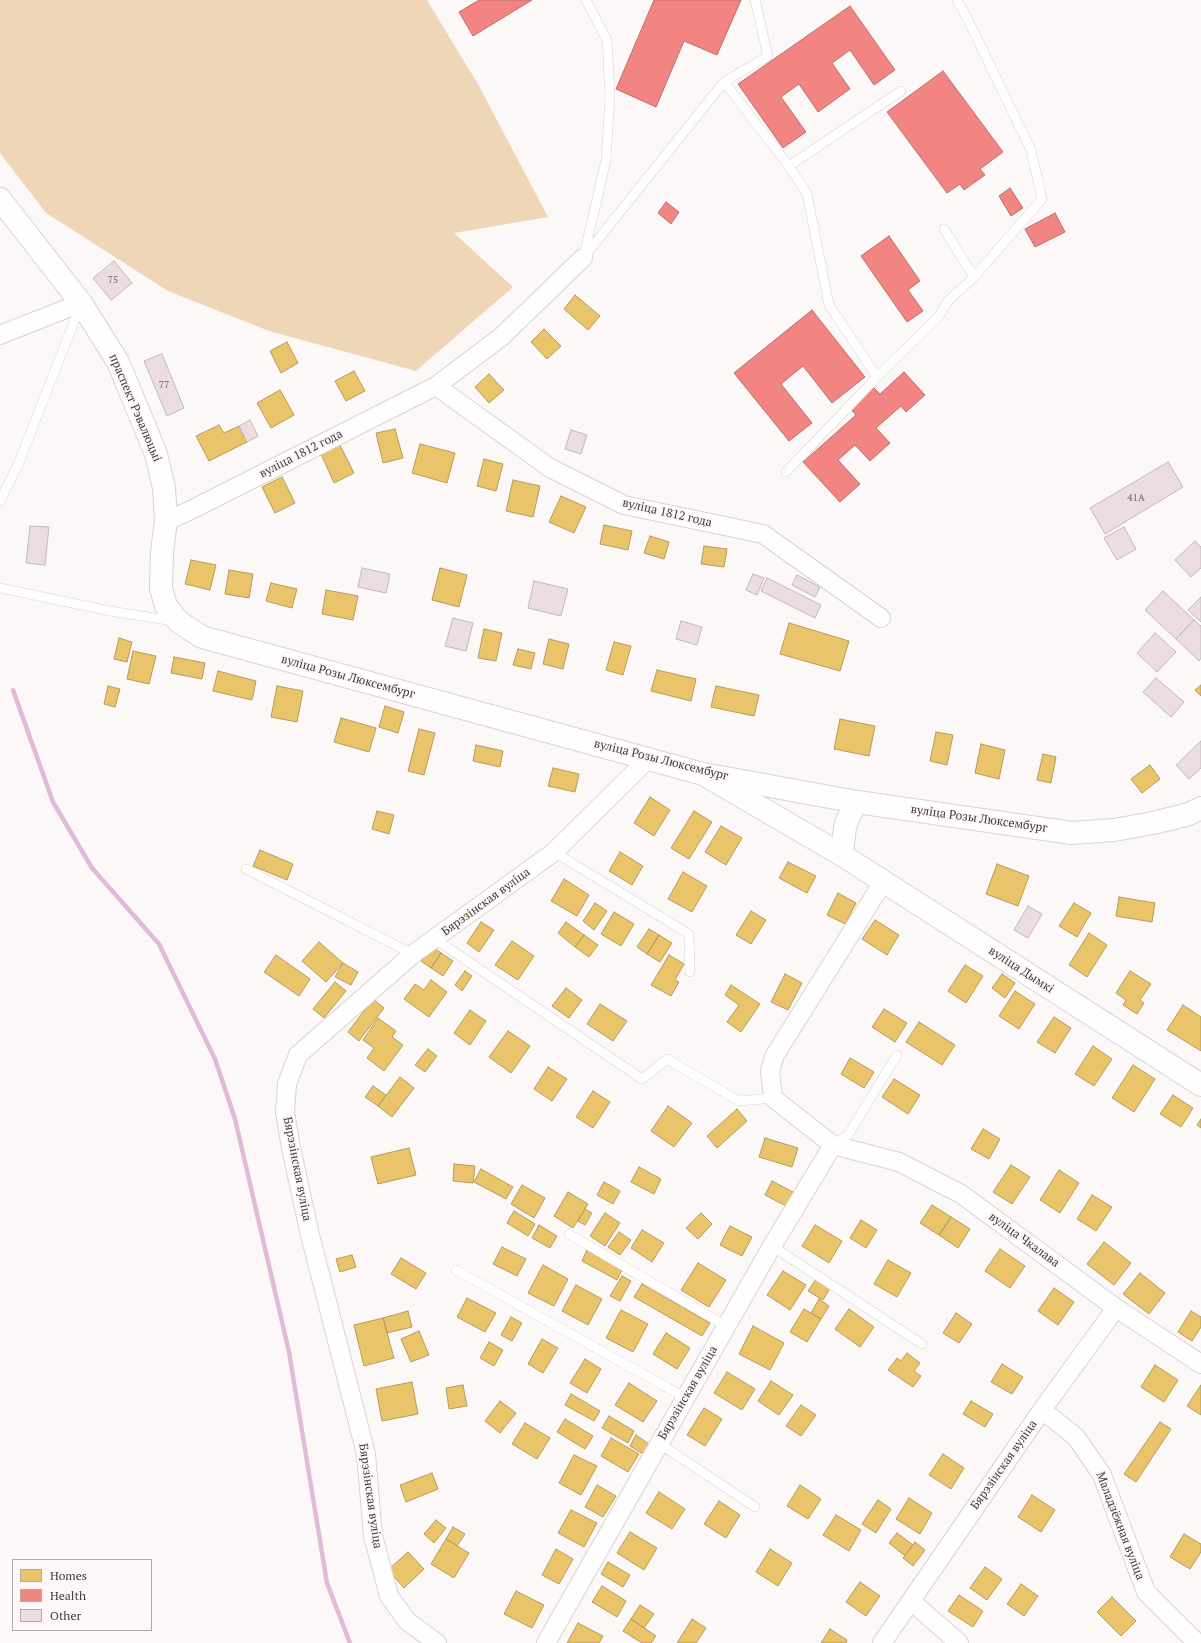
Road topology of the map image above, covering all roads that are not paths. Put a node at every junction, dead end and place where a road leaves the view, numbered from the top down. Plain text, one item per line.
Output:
1 (586, 0) edge
2 (754, 0) edge
3 (956, 0) edge
4 (724, 82) junction
5 (901, 91) dead end
6 (789, 166) junction
7 (0, 199) edge
8 (944, 229) dead end
9 (583, 258) junction
10 (974, 277) junction
11 (81, 303) junction
12 (0, 335) edge
13 (877, 377) junction
14 (436, 386) junction
15 (786, 472) dead end
16 (0, 501) edge
17 (166, 521) junction
18 (0, 588) edge
19 (881, 618) dead end
20 (179, 622) junction
21 (649, 758) junction
22 (703, 774) junction
23 (857, 802) junction
24 (1201, 808) edge
25 (554, 852) junction
26 (842, 855) junction
27 (246, 869) dead end
28 (883, 882) junction
29 (435, 939) junction
30 (413, 954) junction
31 (690, 972) dead end
32 (897, 1055) dead end
33 (1201, 1086) edge
34 (773, 1098) junction
35 (833, 1145) junction
36 (569, 1234) dead end
37 (772, 1246) junction
38 (456, 1270) dead end
39 (1116, 1308) junction
40 (726, 1326) junction
41 (922, 1344) dead end
42 (1201, 1364) edge
43 (686, 1398) junction
44 (1042, 1410) junction
45 (660, 1444) junction
46 (755, 1507) dead end
47 (910, 1601) junction
48 (437, 1643) edge
49 (546, 1643) edge
50 (882, 1643) edge
51 (959, 1643) edge
52 (1197, 1643) edge

1 - 9 lane
2 - 4 lane
3 - 10 lane
4 - 6 lane
4 - 9 lane
5 - 6 lane
6 - 13 lane
7 - 11 main road, праспект Рэвалюцыі
8 - 10 lane
9 - 14 street, вуліца 1812 года
10 - 13 lane
11 - 12 street
11 - 16 lane
11 - 17 main road, праспект Рэвалюцыі
13 - 15 lane
14 - 17 street, вуліца 1812 года
14 - 19 street, вуліца 1812 года
17 - 20 main road, праспект Рэвалюцыі
18 - 20 lane
20 - 21 main road, вуліца Розы Люксембург
21 - 22 main road, вуліца Розы Люксембург
21 - 25 street, Бярэзінская вуліца
22 - 23 main road, вуліца Розы Люксембург
22 - 26 main road, вуліца Дымкі
23 - 24 main road, вуліца Розы Люксембург
23 - 26 main road
25 - 29 street, Бярэзінская вуліца
25 - 31 lane
26 - 28 main road, вуліца Дымкі
27 - 30 lane
28 - 33 main road, вуліца Дымкі
28 - 34 street
29 - 30 street, Бярэзінская вуліца
29 - 34 lane
30 - 48 street, Бярэзінская вуліца
32 - 35 lane
34 - 35 street
35 - 37 street, Бярэзінская вуліца
35 - 39 street, вуліца Чкалава
36 - 40 lane
37 - 40 street, Бярэзінская вуліца
37 - 41 lane
38 - 43 lane
39 - 42 street, вуліца Чкалава
39 - 44 street, Бярэзінская вуліца
40 - 43 street, Бярэзінская вуліца
43 - 45 street, Бярэзінская вуліца
44 - 47 street, Бярэзінская вуліца
44 - 52 street, Маладзёжная вуліца
45 - 46 lane
45 - 49 street, Бярэзінская вуліца
47 - 50 street, Бярэзінская вуліца
47 - 51 street

